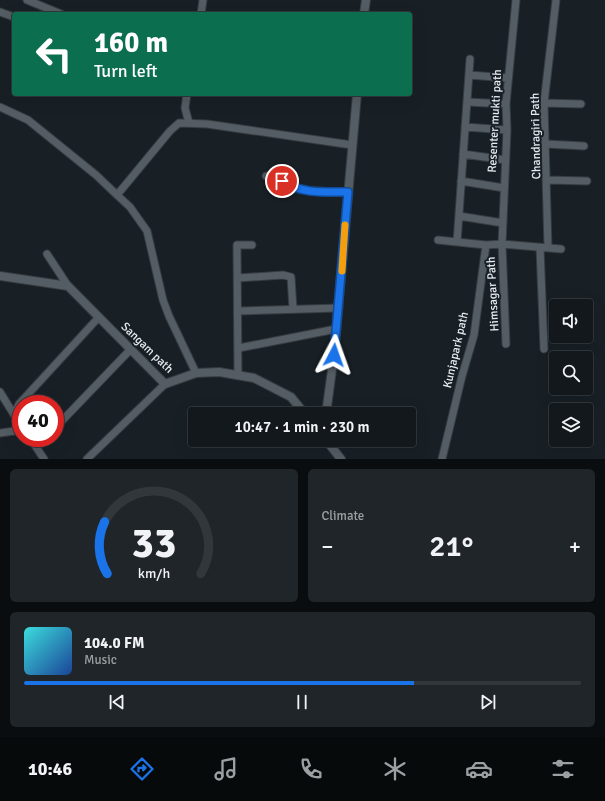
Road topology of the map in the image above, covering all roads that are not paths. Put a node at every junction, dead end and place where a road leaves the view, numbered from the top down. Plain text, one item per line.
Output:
1 (27, 0) edge
2 (204, 0) edge
3 (366, 0) edge
4 (516, 0) edge
5 (556, 0) edge
6 (0, 12) edge
7 (55, 12) edge
8 (201, 12) edge
9 (364, 12) edge
10 (12, 16) edge
11 (470, 59) dead end
12 (469, 75) junction
13 (508, 78) junction
14 (187, 96) edge
15 (357, 96) edge
16 (467, 102) junction
17 (544, 102) junction
18 (506, 104) junction
19 (581, 104) dead end
20 (0, 107) edge
21 (188, 123) junction
22 (465, 127) junction
23 (506, 130) junction
24 (546, 144) junction
25 (352, 145) junction
26 (584, 146) dead end
27 (463, 154) junction
28 (505, 160) junction
29 (266, 176) dead end
30 (547, 180) junction
31 (461, 181) junction
32 (587, 181) dead end
33 (504, 188) junction
34 (348, 192) junction
35 (117, 195) junction
36 (459, 216) junction
37 (503, 223) junction
38 (438, 240) dead end
39 (457, 242) junction
40 (502, 244) junction
41 (252, 245) dead end
42 (486, 245) junction
43 (544, 248) junction
44 (560, 249) dead end
45 (47, 254) dead end
46 (0, 276) edge
47 (238, 278) junction
48 (68, 286) junction
49 (339, 308) junction
50 (293, 309) junction
51 (239, 311) junction
52 (98, 317) junction
53 (336, 329) junction
54 (506, 344) dead end
55 (240, 348) junction
56 (544, 349) dead end
57 (130, 350) junction
58 (196, 373) junction
59 (238, 375) junction
60 (165, 384) junction
61 (0, 392) edge
62 (27, 395) edge
63 (299, 407) edge
64 (327, 407) edge
65 (12, 411) edge
66 (64, 419) edge
67 (12, 431) edge
68 (0, 433) edge
69 (36, 447) edge
70 (332, 447) edge
71 (44, 459) edge
72 (87, 459) edge
73 (341, 459) edge
74 (442, 459) edge

1 - 7 street
2 - 8 street
3 - 9 street
4 - 13 street, Resenter mukti path
5 - 17 street, Chandragiri Path
6 - 10 street
11 - 12 street
12 - 13 street
12 - 16 street
13 - 18 street, Resenter mukti path
14 - 21 street
15 - 25 street
16 - 18 street
16 - 22 street
17 - 19 street
17 - 24 street, Chandragiri Path
18 - 23 street, Resenter mukti path
20 - 35 street
21 - 25 street
21 - 35 street
22 - 23 street
22 - 27 street
23 - 28 street, Resenter mukti path
24 - 26 street
24 - 30 street, Chandragiri Path
25 - 34 street
27 - 28 street
27 - 31 street
28 - 33 street, Resenter mukti path
29 - 34 street
30 - 32 street
30 - 43 street, Chandragiri Path
31 - 33 street
31 - 36 street
33 - 37 street, Resenter mukti path
34 - 49 street
35 - 58 street
36 - 37 street
36 - 39 street
37 - 40 street, Resenter mukti path
38 - 39 street
39 - 42 street
40 - 42 street
40 - 43 street
40 - 54 street, Himsagar Path
41 - 47 street
42 - 74 street, Kunjapark path
43 - 44 street
43 - 56 street, Chandragiri Path
45 - 48 street
46 - 48 street
47 - 50 street
47 - 51 street
48 - 52 street, Sangam path
49 - 50 street
49 - 53 street
50 - 51 street
51 - 55 street
52 - 57 street, Sangam path
52 - 62 street
53 - 55 street
53 - 64 street
55 - 59 street
57 - 60 street, Sangam path
57 - 66 street
58 - 59 street, Sangam path
58 - 60 street, Sangam path
59 - 63 street, Sangam path
60 - 72 street
61 - 65 street
67 - 68 street
69 - 71 street
70 - 73 street

